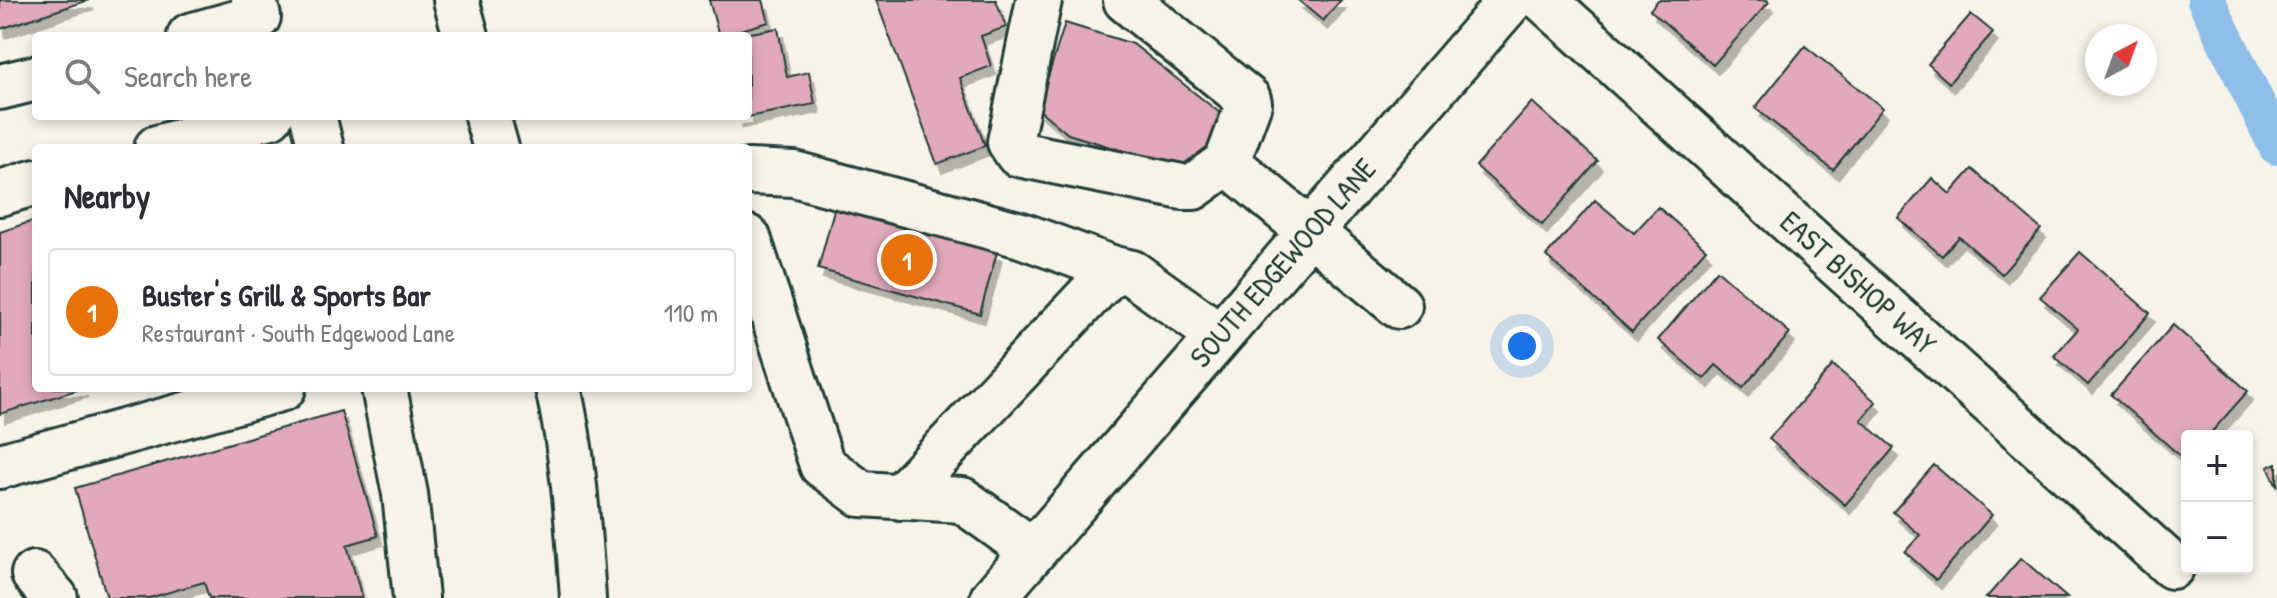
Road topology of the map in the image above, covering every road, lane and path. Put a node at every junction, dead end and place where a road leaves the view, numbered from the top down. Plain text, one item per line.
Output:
1 (456, 0) edge
2 (1039, 0) edge
3 (1126, 0) edge
4 (1511, 0) edge
5 (1544, 0) edge
6 (258, 18) edge
7 (205, 32) edge
8 (465, 32) edge
9 (32, 79) edge
10 (0, 87) edge
11 (256, 120) edge
12 (314, 120) edge
13 (488, 120) edge
14 (171, 144) edge
15 (320, 144) edge
16 (495, 144) edge
17 (1227, 162) junction
18 (752, 172) edge
19 (32, 183) edge
20 (0, 193) edge
21 (1311, 231) junction
22 (752, 250) edge
23 (1114, 269) junction
24 (1399, 306) dead end
25 (1220, 336) junction
26 (268, 392) edge
27 (385, 392) edge
28 (559, 392) edge
29 (0, 466) edge
30 (900, 497) junction
31 (1033, 551) junction
32 (2172, 566) dead end
33 (416, 598) edge
34 (583, 598) edge
35 (993, 598) edge

1 - 8 street
2 - 17 street
3 - 17 street
4 - 21 street, SOUTH EDGEWOOD LANE
5 - 32 street, EAST BISHOP WAY
6 - 7 street
9 - 10 street
11 - 14 street
12 - 15 street
13 - 16 street
17 - 21 street
18 - 23 street
19 - 20 street
21 - 24 street
21 - 25 street, SOUTH EDGEWOOD LANE
22 - 30 street
23 - 25 street
23 - 30 street
25 - 31 street, SOUTH EDGEWOOD LANE
26 - 29 street
27 - 33 street
28 - 34 street
30 - 31 street
31 - 35 street, SOUTH EDGEWOOD LANE

